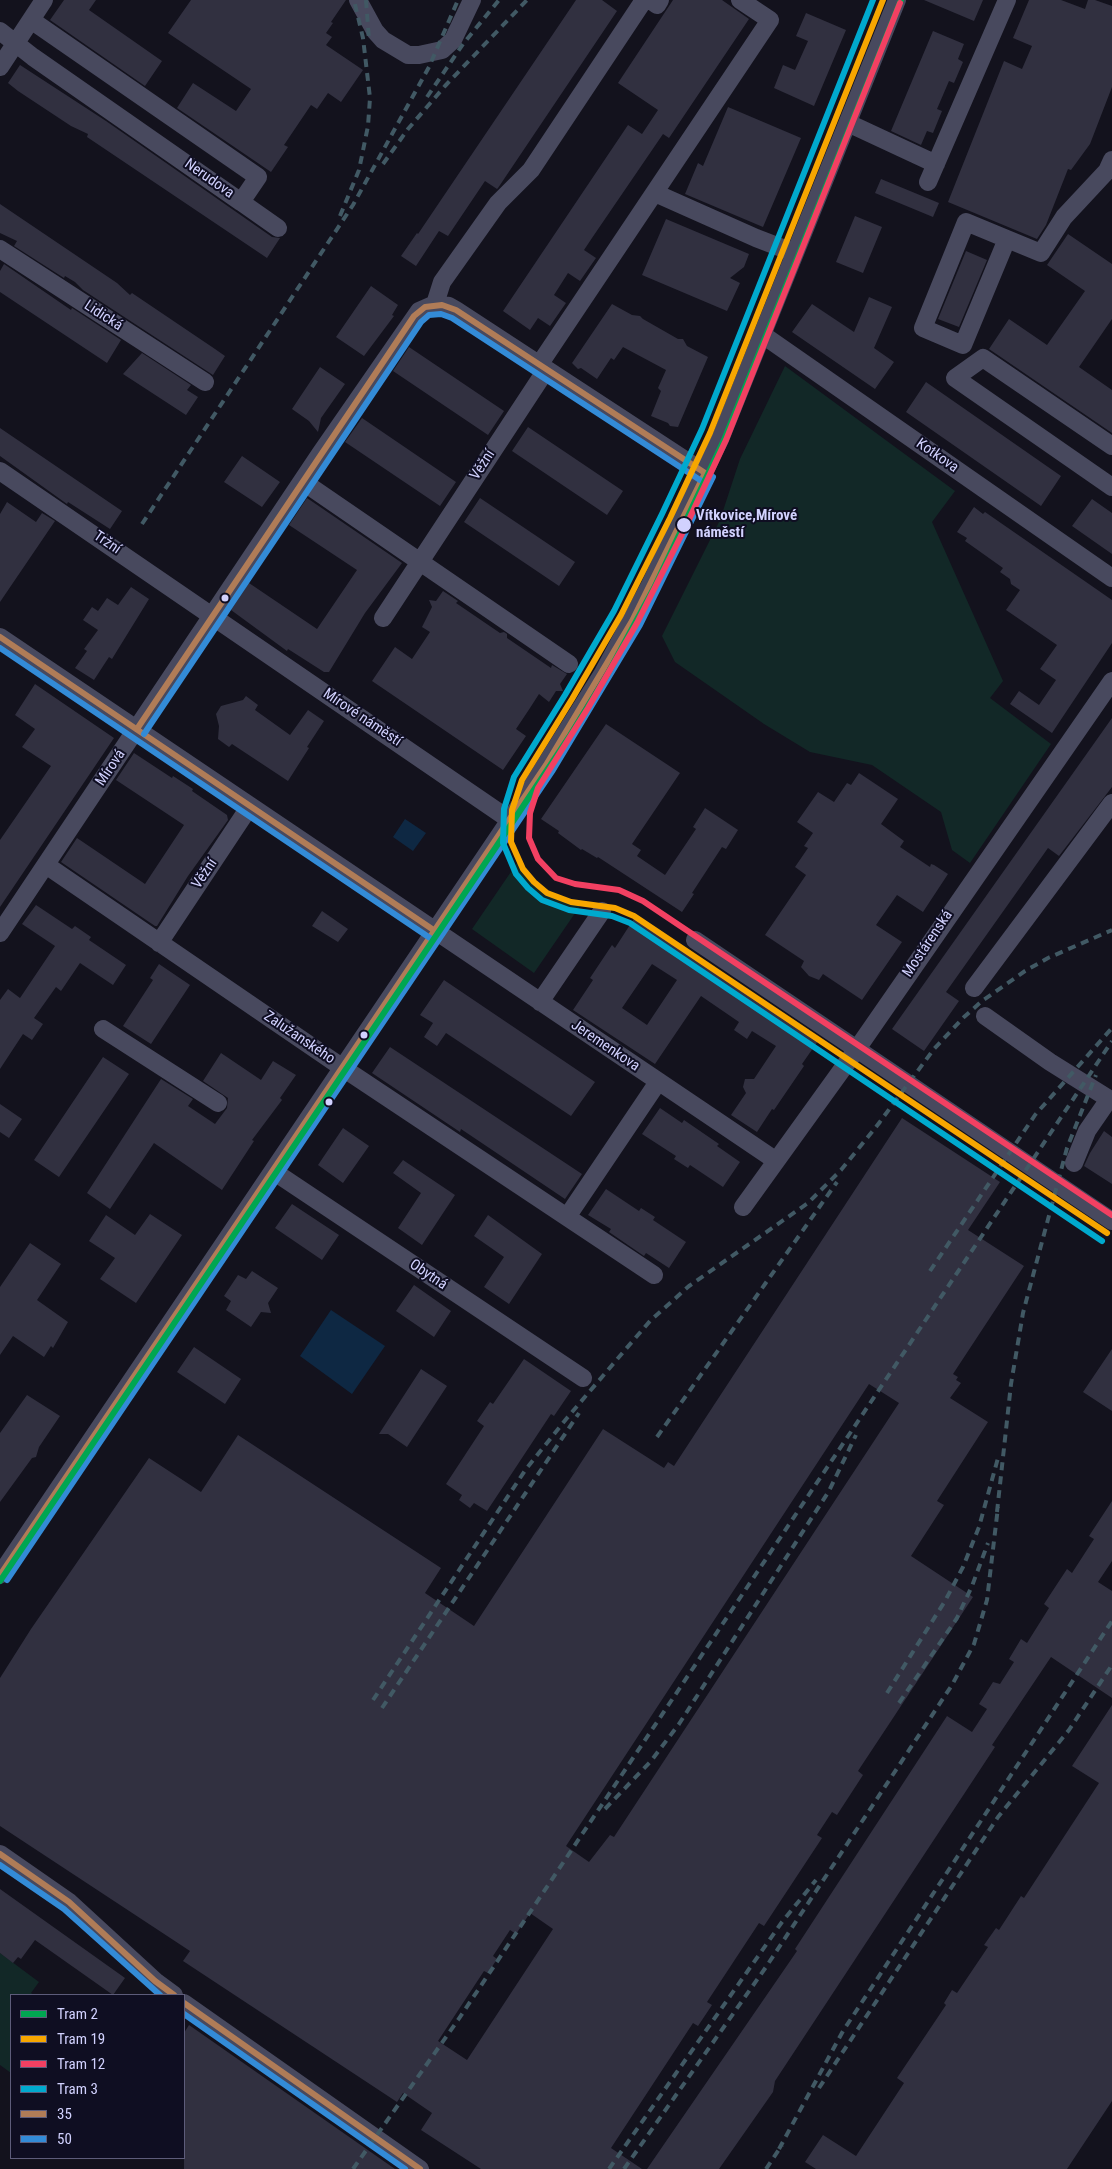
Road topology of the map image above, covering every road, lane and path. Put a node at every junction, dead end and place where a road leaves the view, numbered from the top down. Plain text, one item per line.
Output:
1 (44, 0) edge
2 (358, 0) edge
3 (472, 0) edge
4 (644, 0) edge
5 (650, 0) edge
6 (660, 0) edge
7 (740, 0) edge
8 (897, 0) edge
9 (1007, 0) edge
10 (30, 20) junction
11 (0, 31) edge
12 (17, 43) junction
13 (0, 68) edge
14 (848, 123) junction
15 (1112, 160) edge
16 (936, 164) junction
17 (928, 182) dead end
18 (655, 192) junction
19 (241, 202) junction
20 (278, 228) dead end
21 (1007, 239) junction
22 (0, 250) edge
23 (796, 253) junction
24 (435, 304) junction
25 (763, 335) junction
26 (543, 367) junction
27 (205, 382) dead end
28 (1112, 446) edge
29 (0, 471) edge
30 (705, 473) junction
31 (302, 481) junction
32 (1112, 487) edge
33 (420, 561) junction
34 (1112, 578) edge
35 (213, 615) junction
36 (383, 618) dead end
37 (0, 637) edge
38 (569, 664) dead end
39 (1112, 681) edge
40 (137, 729) junction
41 (250, 806) junction
42 (1111, 807) edge
43 (510, 820) junction
44 (46, 865) junction
45 (602, 911) dead end
46 (435, 931) junction
47 (0, 933) edge
48 (695, 940) dead end
49 (160, 943) junction
50 (974, 988) dead end
51 (540, 1002) junction
52 (985, 1016) dead end
53 (103, 1029) dead end
54 (856, 1049) junction
55 (343, 1068) junction
56 (658, 1082) junction
57 (1110, 1100) edge
58 (218, 1103) dead end
59 (775, 1160) junction
60 (1074, 1163) dead end
61 (273, 1171) junction
62 (743, 1207) dead end
63 (568, 1217) junction
64 (1112, 1221) edge
65 (654, 1275) dead end
66 (583, 1378) dead end
67 (0, 1575) edge
68 (0, 1854) edge
69 (173, 1994) edge
70 (185, 2004) edge
71 (420, 2169) edge

1 - 10 street
2 - 3 street
4 - 24 street
5 - 6 street
7 - 18 street, Věžní
8 - 14 street
9 - 16 street
10 - 12 street
10 - 19 street, Nerudova
11 - 12 street, Nerudova
12 - 13 street
12 - 19 street, Nerudova
14 - 16 street
14 - 23 street
15 - 21 street
16 - 17 street
18 - 23 street
18 - 26 street, Věžní
19 - 20 street
21 - 21 street
22 - 27 street, Lidická
23 - 25 street
24 - 26 street
24 - 31 street, Mírová
25 - 30 street
25 - 34 street, Kotkova
26 - 30 street
26 - 33 street, Věžní
28 - 32 street
29 - 35 street, Tržní
30 - 43 street
31 - 33 street
31 - 35 street, Mírová
33 - 36 street, Věžní
33 - 38 street
35 - 40 street, Mírová
35 - 43 street, Mírové náměstí
37 - 40 street
39 - 54 street, Mostárenská
40 - 41 street
40 - 44 street, Mírová
41 - 46 street
41 - 49 street, Věžní
42 - 50 street
43 - 46 street
44 - 47 street, Mírová
44 - 49 street, Zalužanského
45 - 51 street
46 - 51 street, Jeremenkova
46 - 55 street
48 - 54 street
49 - 55 street, Zalužanského
51 - 56 street, Jeremenkova
52 - 57 street
53 - 58 street
54 - 59 street, Mostárenská
54 - 64 street
55 - 61 street
55 - 63 street, Zalužanského
56 - 59 street, Jeremenkova
56 - 63 street
57 - 60 street
59 - 62 street, Mostárenská
61 - 66 street, Obytná
61 - 67 street
63 - 65 street, Zalužanského
68 - 69 street
70 - 71 street

